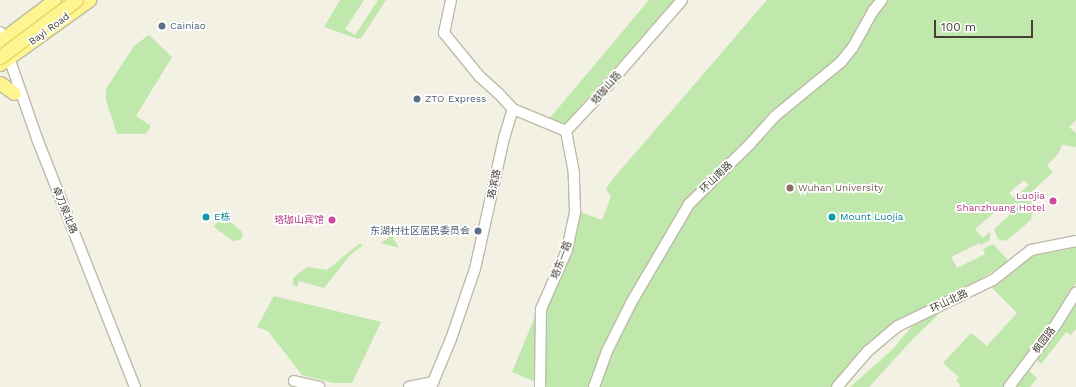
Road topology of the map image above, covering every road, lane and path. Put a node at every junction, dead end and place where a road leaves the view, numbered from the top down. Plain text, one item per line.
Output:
1 (54, 0) edge
2 (66, 0) edge
3 (76, 0) edge
4 (89, 0) edge
5 (451, 0) edge
6 (682, 0) edge
7 (882, 0) edge
8 (2, 51) edge
9 (0, 83) edge
10 (14, 93) junction
11 (513, 109) junction
12 (566, 131) junction
13 (1076, 241) edge
14 (1076, 292) edge
15 (294, 381) dead end
16 (432, 384) edge
17 (130, 387) edge
18 (135, 387) edge
19 (319, 387) edge
20 (409, 387) edge
21 (540, 387) edge
22 (594, 387) edge
23 (837, 387) edge
24 (1009, 387) edge

1 - 8 main road, Bayi Road
2 - 8 main road, Bayi Road
3 - 8 main road, Bayi Road, bridge
4 - 8 main road, Bayi Road
5 - 11 street
6 - 12 street, 珞珈山路
7 - 22 street, 环山南路
8 - 10 street, 卓刀泉北路
8 - 18 street, 卓刀泉北路
9 - 10 main road
10 - 17 street, 卓刀泉北路
11 - 12 street
11 - 16 street, 珞滨路
12 - 21 street, 珞东一路
13 - 23 street, 环山北路
14 - 24 street, 枫园路
15 - 19 street
16 - 20 street

